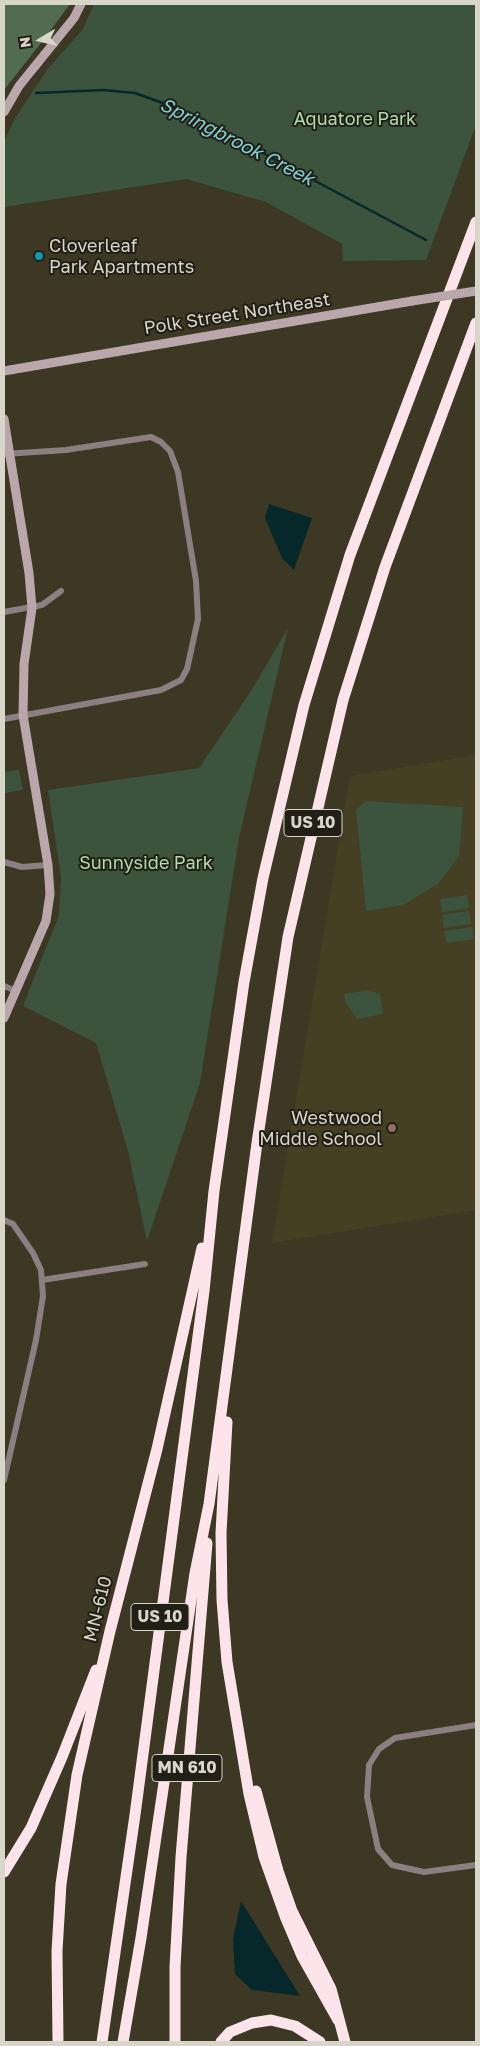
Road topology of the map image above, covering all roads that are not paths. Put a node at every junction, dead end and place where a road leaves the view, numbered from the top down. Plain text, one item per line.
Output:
1 (81, 4) edge
2 (4, 112) edge
3 (476, 222) edge
4 (476, 291) edge
5 (476, 323) edge
6 (4, 371) edge
7 (4, 419) edge
8 (7, 454) edge
9 (60, 591) dead end
10 (32, 608) junction
11 (4, 612) edge
12 (23, 715) junction
13 (4, 719) edge
14 (4, 862) edge
15 (48, 865) junction
16 (4, 986) edge
17 (16, 990) junction
18 (4, 1018) edge
19 (214, 1191) junction
20 (4, 1220) edge
21 (145, 1264) dead end
22 (42, 1280) junction
23 (231, 1342) junction
24 (4, 1480) edge
25 (208, 1504) junction
26 (110, 1631) junction
27 (476, 1725) edge
28 (476, 1865) edge
29 (4, 1872) edge
30 (58, 2042) edge
31 (102, 2042) edge
32 (123, 2042) edge
33 (174, 2042) edge
34 (221, 2042) edge
35 (320, 2042) edge
36 (345, 2042) edge

1 - 2 street
3 - 19 highway, US 10
4 - 6 street, Polk Street Northeast, bridge
5 - 23 highway, US 10
7 - 8 street
8 - 10 street
8 - 12 street
9 - 10 street
10 - 11 street
10 - 12 street
12 - 13 street
12 - 15 street
14 - 15 street
15 - 17 street
16 - 17 street
17 - 18 street
19 - 26 highway, MN-610
19 - 31 highway, US 10
20 - 22 street
21 - 22 street
22 - 24 street
23 - 25 highway, US 10
23 - 36 highway
25 - 32 highway, US 10
25 - 33 highway, MN 610
26 - 29 highway
26 - 30 highway, MN-610
27 - 28 street
34 - 35 highway

